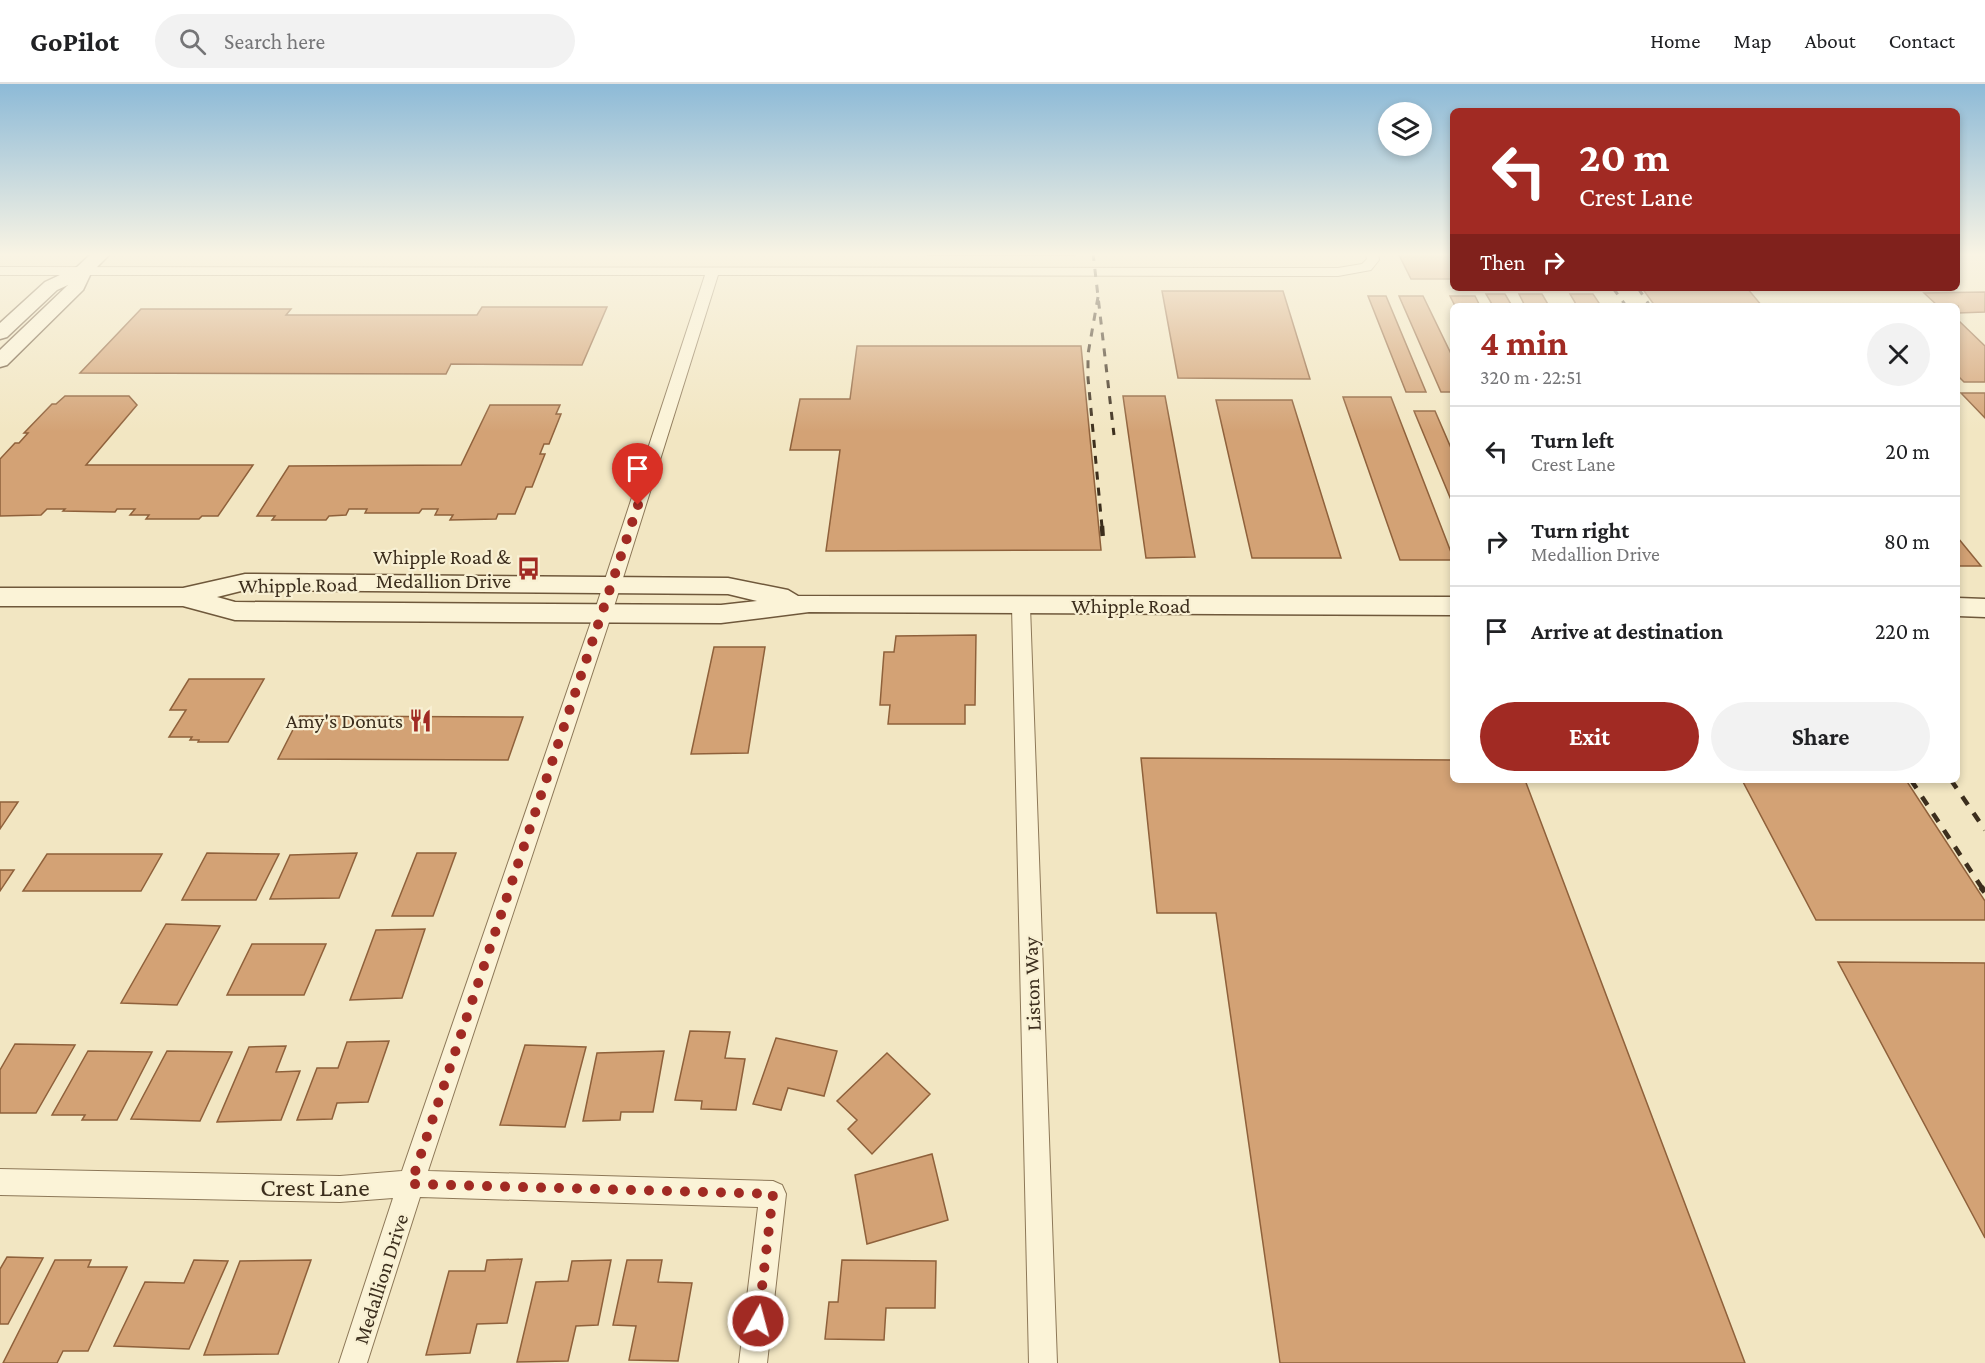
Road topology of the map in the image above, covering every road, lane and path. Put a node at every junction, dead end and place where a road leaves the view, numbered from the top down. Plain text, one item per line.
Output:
1 (22, 313) edge
2 (50, 313) edge
3 (700, 313) edge
4 (0, 333) edge
5 (0, 361) edge
6 (613, 585) junction
7 (0, 597) edge
8 (183, 597) junction
9 (809, 603) junction
10 (1021, 606) junction
11 (1450, 606) edge
12 (1960, 608) edge
13 (1985, 608) edge
14 (603, 613) junction
15 (0, 1182) edge
16 (411, 1184) junction
17 (353, 1363) edge
18 (753, 1363) edge
19 (1043, 1363) edge

1 - 4 main road
2 - 5 main road
3 - 6 street, Medallion Drive
6 - 8 main road, Whipple Road
6 - 9 main road, Whipple Road
6 - 14 street, Medallion Drive
7 - 8 main road, Whipple Road
8 - 14 main road, Whipple Road
9 - 10 main road, Whipple Road
9 - 14 main road, Whipple Road
10 - 11 main road, Whipple Road
10 - 19 street, Liston Way
12 - 13 main road
14 - 16 street, Medallion Drive
15 - 16 street, Crest Lane
16 - 17 street, Medallion Drive
16 - 18 street, Crest Lane

